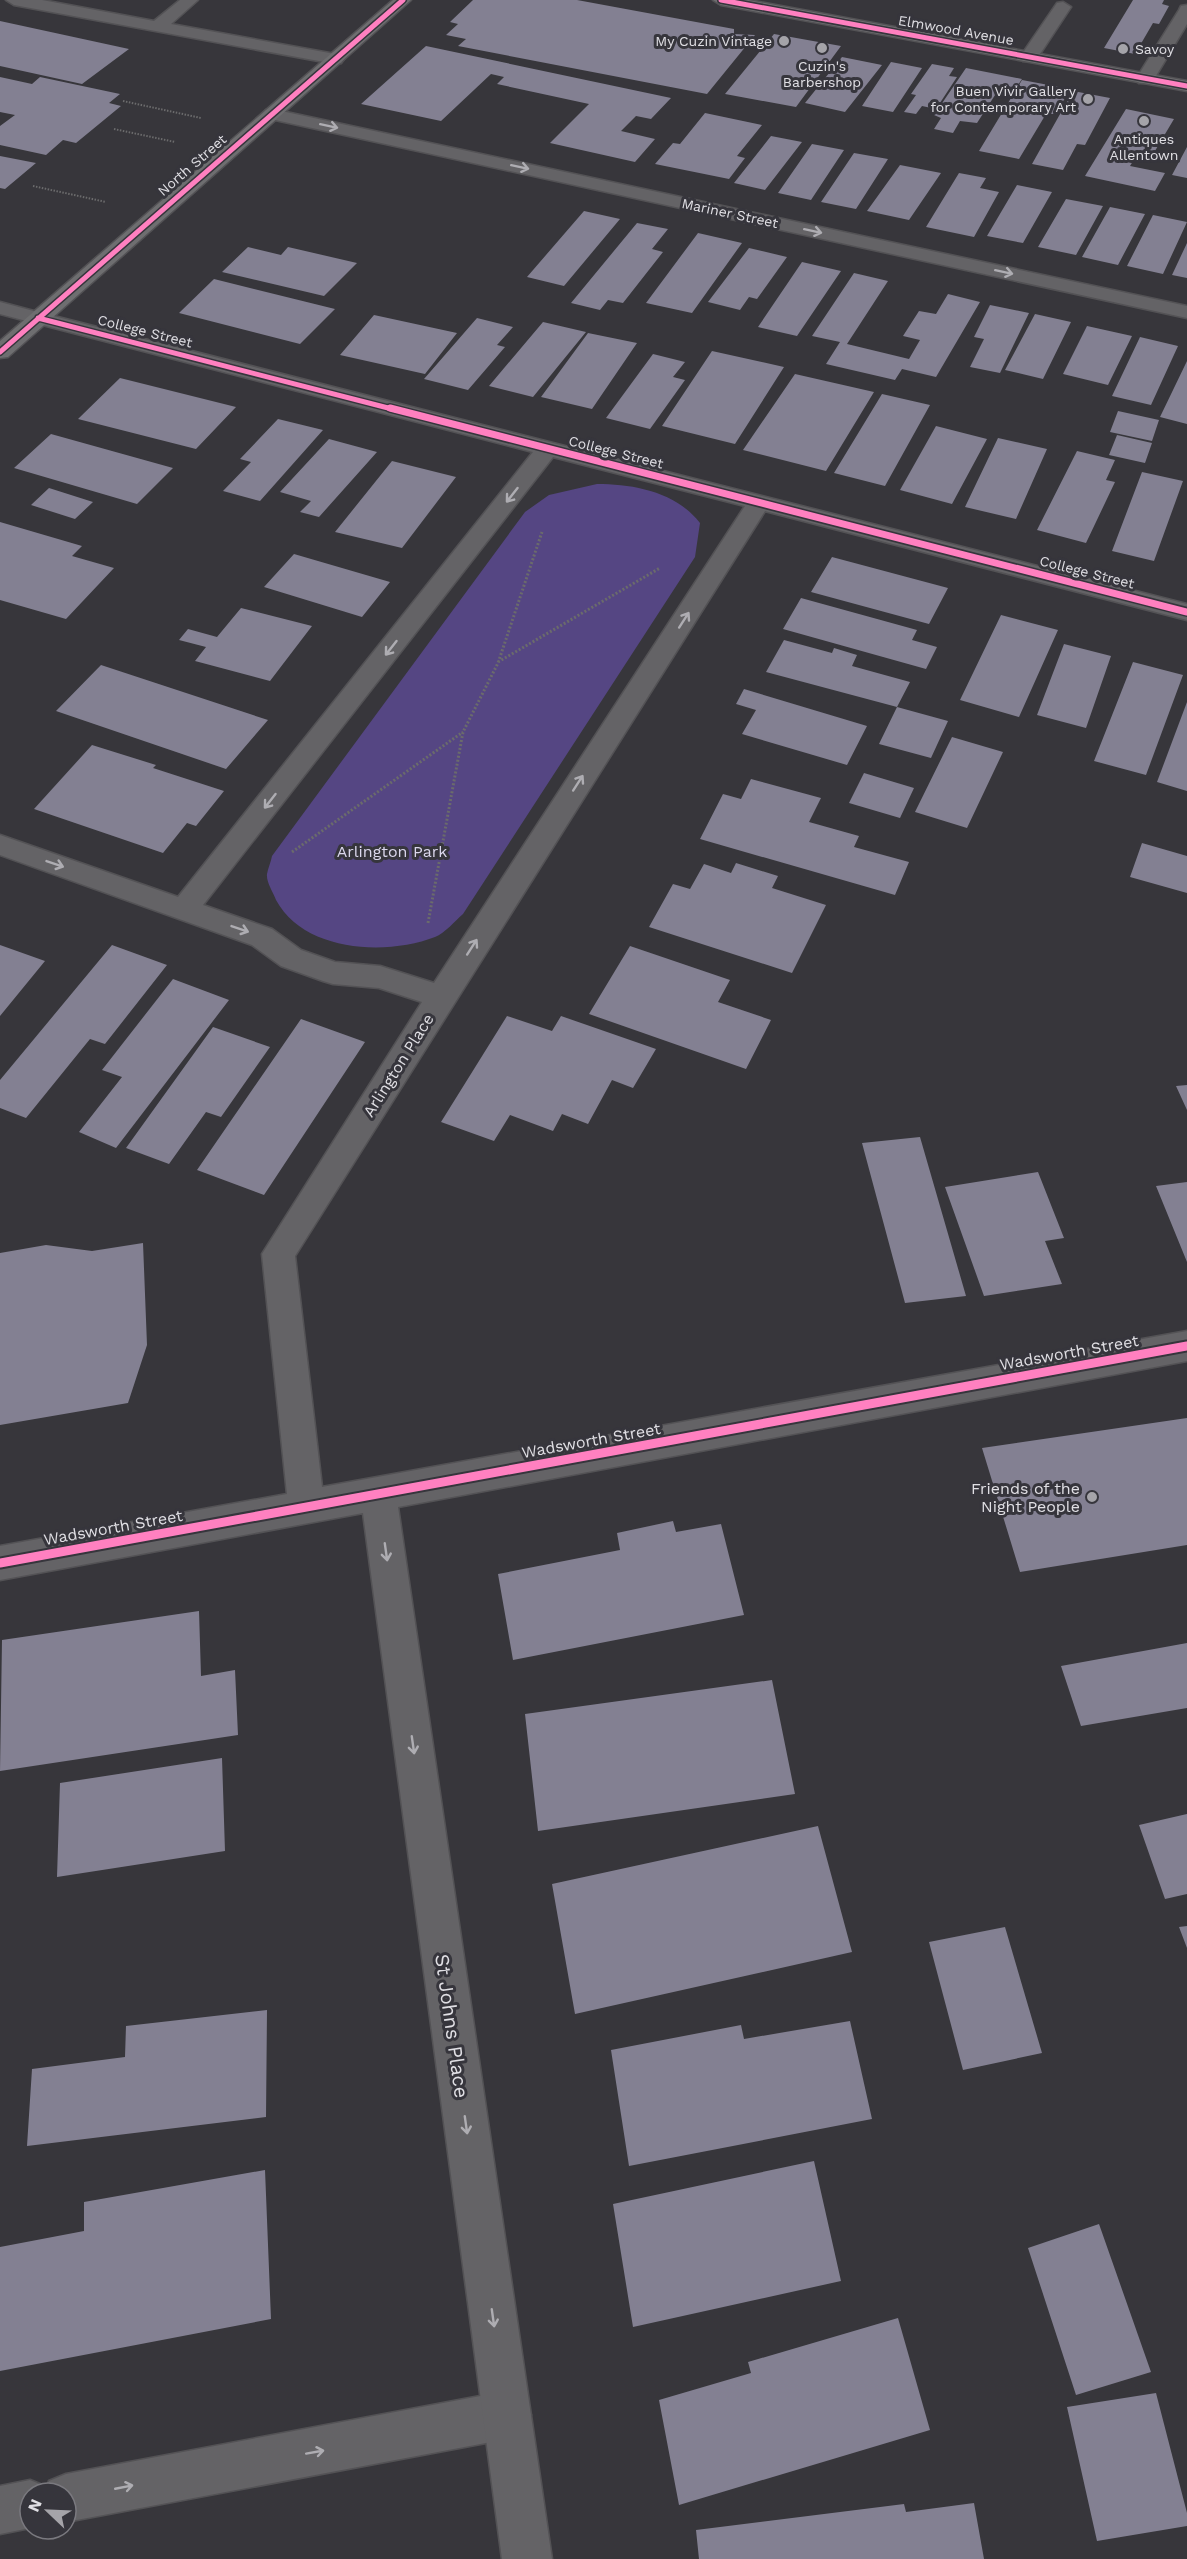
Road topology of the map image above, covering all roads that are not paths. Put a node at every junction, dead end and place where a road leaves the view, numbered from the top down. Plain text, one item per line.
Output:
1 (14, 0) edge
2 (190, 0) edge
3 (403, 0) edge
4 (721, 0) edge
5 (1063, 7) dead end
6 (1187, 10) edge
7 (156, 27) junction
8 (1029, 57) junction
9 (335, 59) junction
10 (1145, 78) junction
11 (1187, 86) edge
12 (272, 114) junction
13 (0, 308) edge
14 (1187, 312) edge
15 (38, 318) junction
16 (0, 351) edge
17 (546, 448) junction
18 (759, 502) junction
19 (1187, 612) edge
20 (0, 845) edge
21 (184, 909) junction
22 (441, 997) junction
23 (1187, 1346) edge
24 (378, 1494) junction
25 (306, 1507) junction
26 (0, 1563) edge
27 (507, 2415) junction
28 (78, 2496) edge
29 (18, 2506) edge
30 (0, 2510) edge
31 (527, 2559) edge

1 - 7 street
2 - 7 street
3 - 9 street, North Street
4 - 8 street, Elmwood Avenue
5 - 8 street
6 - 10 street
7 - 9 street
8 - 10 street, Elmwood Avenue
9 - 12 street, North Street
10 - 11 street, Elmwood Avenue
12 -> 14 street, Mariner Street
12 - 15 street, North Street
13 - 15 street, College Street
15 - 16 street, North Street
15 - 17 street, College Street
17 - 18 street, College Street
17 -> 21 street
18 - 19 street, College Street
22 -> 18 street
20 -> 21 street, Arlington Place
21 -> 22 street, Arlington Place
22 - 25 street, Arlington Place
23 - 24 street, Wadsworth Street
24 - 25 street, Wadsworth Street
24 -> 27 street, St Johns Place
25 - 26 street, Wadsworth Street
28 -> 27 street
27 - 31 street, St Johns Place
29 - 30 street

